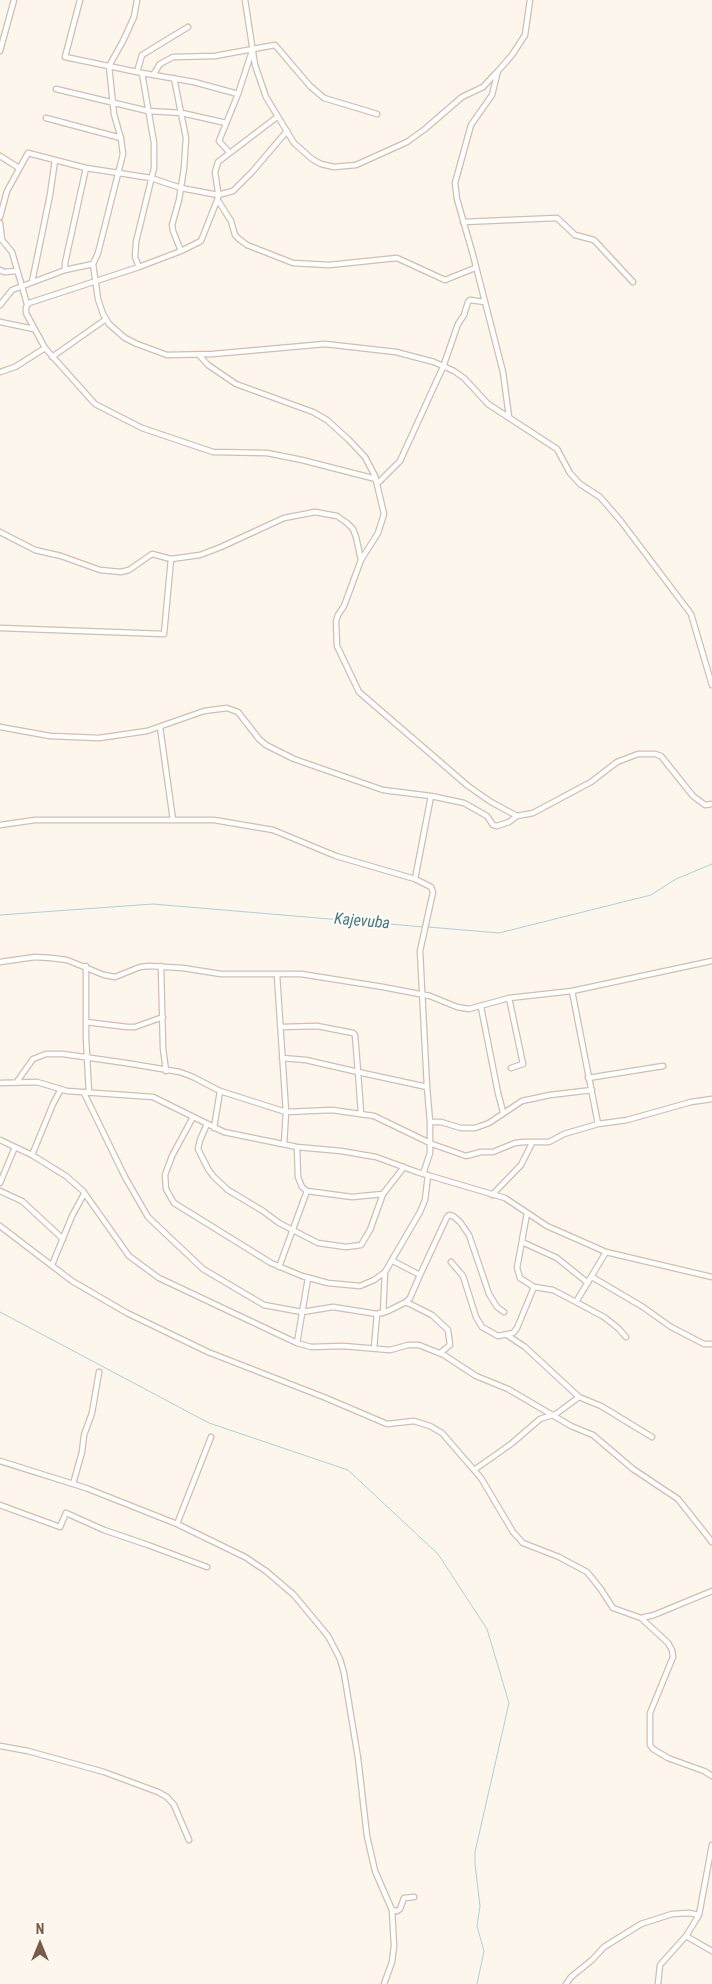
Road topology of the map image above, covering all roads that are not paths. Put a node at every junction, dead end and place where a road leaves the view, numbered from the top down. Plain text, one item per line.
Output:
1 (14, 0) edge
2 (80, 0) edge
3 (137, 0) edge
4 (245, 0) edge
5 (530, 0) edge
6 (188, 27) dead end
7 (252, 50) junction
8 (0, 51) edge
9 (109, 66) junction
10 (498, 71) junction
11 (139, 72) junction
12 (153, 75) junction
13 (174, 78) junction
14 (56, 89) dead end
15 (238, 94) junction
16 (113, 102) junction
17 (148, 111) junction
18 (182, 112) junction
19 (378, 114) dead end
20 (277, 117) junction
21 (46, 118) dead end
22 (226, 123) junction
23 (287, 131) junction
24 (121, 138) junction
25 (229, 152) junction
26 (0, 156) edge
27 (55, 160) junction
28 (19, 168) junction
29 (86, 168) junction
30 (117, 174) junction
31 (151, 178) junction
32 (181, 188) junction
33 (218, 198) junction
34 (0, 218) edge
35 (463, 222) junction
36 (0, 223) edge
37 (1, 239) edge
38 (181, 251) junction
39 (93, 264) junction
40 (139, 267) junction
41 (476, 268) junction
42 (0, 270) edge
43 (16, 270) junction
44 (65, 270) junction
45 (32, 282) junction
46 (95, 282) junction
47 (633, 282) dead end
48 (22, 286) junction
49 (485, 302) junction
50 (27, 304) junction
51 (0, 305) edge
52 (106, 319) junction
53 (0, 322) edge
54 (34, 328) junction
55 (44, 348) junction
56 (198, 355) junction
57 (52, 357) junction
58 (443, 367) junction
59 (0, 372) edge
60 (509, 417) junction
61 (376, 481) junction
62 (0, 532) edge
63 (171, 559) junction
64 (361, 560) junction
65 (0, 628) edge
66 (712, 685) edge
67 (0, 727) edge
68 (160, 727) junction
69 (431, 796) junction
70 (712, 804) edge
71 (517, 816) junction
72 (173, 820) junction
73 (0, 825) edge
74 (415, 879) junction
75 (712, 961) edge
76 (0, 962) edge
77 (86, 966) junction
78 (161, 966) junction
79 (277, 975) junction
80 (572, 991) junction
81 (422, 995) junction
82 (508, 998) junction
83 (481, 1007) junction
84 (163, 1017) junction
85 (86, 1022) junction
86 (282, 1027) junction
87 (88, 1057) junction
88 (282, 1058) junction
89 (663, 1066) dead end
90 (510, 1068) dead end
91 (166, 1071) junction
92 (358, 1072) junction
93 (588, 1078) junction
94 (0, 1083) edge
95 (16, 1083) junction
96 (426, 1087) junction
97 (61, 1089) junction
98 (592, 1090) junction
99 (220, 1091) junction
100 (86, 1093) junction
101 (712, 1099) edge
102 (286, 1112) junction
103 (503, 1112) junction
104 (361, 1113) junction
105 (193, 1117) junction
106 (430, 1122) junction
107 (207, 1124) junction
108 (598, 1124) junction
109 (214, 1128) junction
110 (0, 1140) edge
111 (429, 1142) junction
112 (532, 1143) junction
113 (284, 1144) junction
114 (15, 1147) junction
115 (297, 1147) junction
116 (32, 1154) junction
117 (404, 1167) junction
118 (425, 1175) junction
119 (0, 1183) edge
120 (0, 1191) edge
121 (307, 1191) junction
122 (84, 1194) junction
123 (383, 1194) junction
124 (492, 1195) junction
125 (527, 1213) junction
126 (0, 1226) edge
127 (292, 1230) junction
128 (63, 1239) junction
129 (522, 1242) junction
130 (606, 1252) junction
131 (393, 1261) junction
132 (451, 1262) dead end
133 (52, 1265) junction
134 (279, 1267) junction
135 (385, 1272) junction
136 (420, 1275) junction
137 (592, 1277) junction
138 (712, 1277) edge
139 (308, 1278) junction
140 (588, 1283) junction
141 (534, 1287) junction
142 (406, 1302) junction
143 (576, 1302) junction
144 (302, 1312) junction
145 (504, 1312) dead end
146 (380, 1313) junction
147 (506, 1335) junction
148 (626, 1337) dead end
149 (297, 1343) junction
150 (712, 1344) edge
151 (374, 1348) junction
152 (440, 1353) junction
153 (100, 1372) dead end
154 (579, 1397) junction
155 (552, 1415) junction
156 (211, 1437) dead end
157 (652, 1437) dead end
158 (0, 1461) edge
159 (474, 1470) junction
160 (73, 1484) junction
161 (0, 1505) edge
162 (177, 1524) junction
163 (712, 1542) edge
164 (208, 1567) dead end
165 (712, 1591) edge
166 (641, 1618) junction
167 (0, 1746) edge
168 (712, 1776) edge
169 (189, 1840) dead end
170 (712, 1845) edge
171 (712, 1852) edge
172 (414, 1897) dead end
173 (392, 1910) junction
174 (699, 1915) junction
175 (686, 1936) junction
176 (712, 1951) edge
177 (384, 1984) edge
178 (566, 1984) edge
179 (658, 1984) edge

1 - 8 street
2 - 9 street
3 - 9 street
4 - 7 street
5 - 10 street
6 - 11 street
7 - 12 street
7 - 15 street
7 - 19 street
7 - 20 street
9 - 11 street
9 - 16 street
10 - 23 street
10 - 35 street
11 - 12 street
11 - 17 street
12 - 13 street
13 - 15 street
13 - 18 street
14 - 16 street
15 - 22 street
16 - 17 street
16 - 24 street
17 - 18 street
17 - 31 street
18 - 22 street
18 - 32 street
20 - 23 street
20 - 25 street
21 - 24 street
22 - 25 street
23 - 33 street
24 - 30 street
25 - 33 street
26 - 28 street
27 - 28 street
27 - 29 street
27 - 45 street
28 - 34 street
29 - 30 street
29 - 44 street
30 - 31 street
30 - 39 street
31 - 32 street
31 - 40 street
32 - 33 street
32 - 38 street
33 - 38 street
33 - 41 street
35 - 41 street
35 - 47 street
36 - 37 street
37 - 43 street
38 - 40 street
39 - 44 street
39 - 46 street
40 - 46 street
41 - 49 street
42 - 43 street
43 - 48 street
44 - 45 street
45 - 48 street
46 - 50 street
46 - 52 street
48 - 50 street
48 - 51 street
49 - 58 street
49 - 60 street
50 - 54 street
52 - 56 street
52 - 57 street
53 - 54 street
54 - 55 street
55 - 57 street
55 - 59 street
56 - 58 street
56 - 61 street
57 - 61 street
58 - 60 street
58 - 61 street
60 - 66 street
61 - 64 street
62 - 63 street
63 - 64 street
63 - 65 street
64 - 71 street
67 - 68 street
68 - 69 street
68 - 72 street
69 - 71 street
69 - 74 street
70 - 71 street
72 - 73 street
72 - 74 street
74 - 81 street
75 - 80 street
76 - 77 street
77 - 78 street
77 - 85 street
78 - 79 street
78 - 84 street
79 - 81 street
79 - 86 street
80 - 82 street
80 - 93 street
81 - 83 street
81 - 96 street
82 - 83 street
82 - 90 street
83 - 103 street
84 - 85 street
84 - 91 street
85 - 87 street
86 - 88 street
86 - 92 street
87 - 91 street
87 - 95 street
87 - 100 street
88 - 92 street
88 - 102 street
89 - 93 street
91 - 99 street
92 - 96 street
92 - 104 street
93 - 98 street
94 - 95 street
95 - 97 street
96 - 106 street
97 - 100 street
97 - 116 street
98 - 103 street
98 - 108 street
99 - 102 street
99 - 109 street
100 - 105 street
100 - 144 street
101 - 108 street
102 - 104 street
102 - 113 street
103 - 106 street
104 - 111 street
105 - 107 street
105 - 134 street
106 - 111 street
107 - 109 street
107 - 127 street
108 - 112 street
109 - 113 street
110 - 114 street
111 - 112 street
111 - 118 street
112 - 124 street
113 - 115 street
114 - 116 street
114 - 119 street
115 - 117 street
115 - 121 street
116 - 122 street
117 - 118 street
117 - 123 street
118 - 124 street
118 - 131 street
120 - 128 street
121 - 123 street
121 - 127 street
122 - 128 street
122 - 149 street
123 - 127 street
124 - 125 street
125 - 129 street
125 - 130 street
126 - 133 street
127 - 134 street
128 - 133 street
129 - 140 street
129 - 141 street
130 - 137 street
130 - 138 street
131 - 135 street
131 - 136 street
132 - 147 street
133 - 159 street
134 - 139 street
135 - 139 street
135 - 146 street
136 - 142 street
136 - 145 street
137 - 140 street
137 - 150 street
139 - 144 street
140 - 143 street
141 - 143 street
141 - 147 street
142 - 146 street
142 - 152 street
143 - 148 street
144 - 146 street
144 - 149 street
146 - 151 street
147 - 154 street
149 - 151 street
151 - 152 street
152 - 155 street
153 - 160 street
154 - 155 street
154 - 157 street
155 - 159 street
155 - 163 street
156 - 162 street
158 - 160 street
159 - 166 street
160 - 162 street
161 - 164 street
162 - 173 street
165 - 166 street
166 - 168 street
167 - 169 street
170 - 171 street
171 - 174 street
172 - 173 street
173 - 177 street
174 - 175 street
174 - 178 street
175 - 176 street
175 - 179 street

